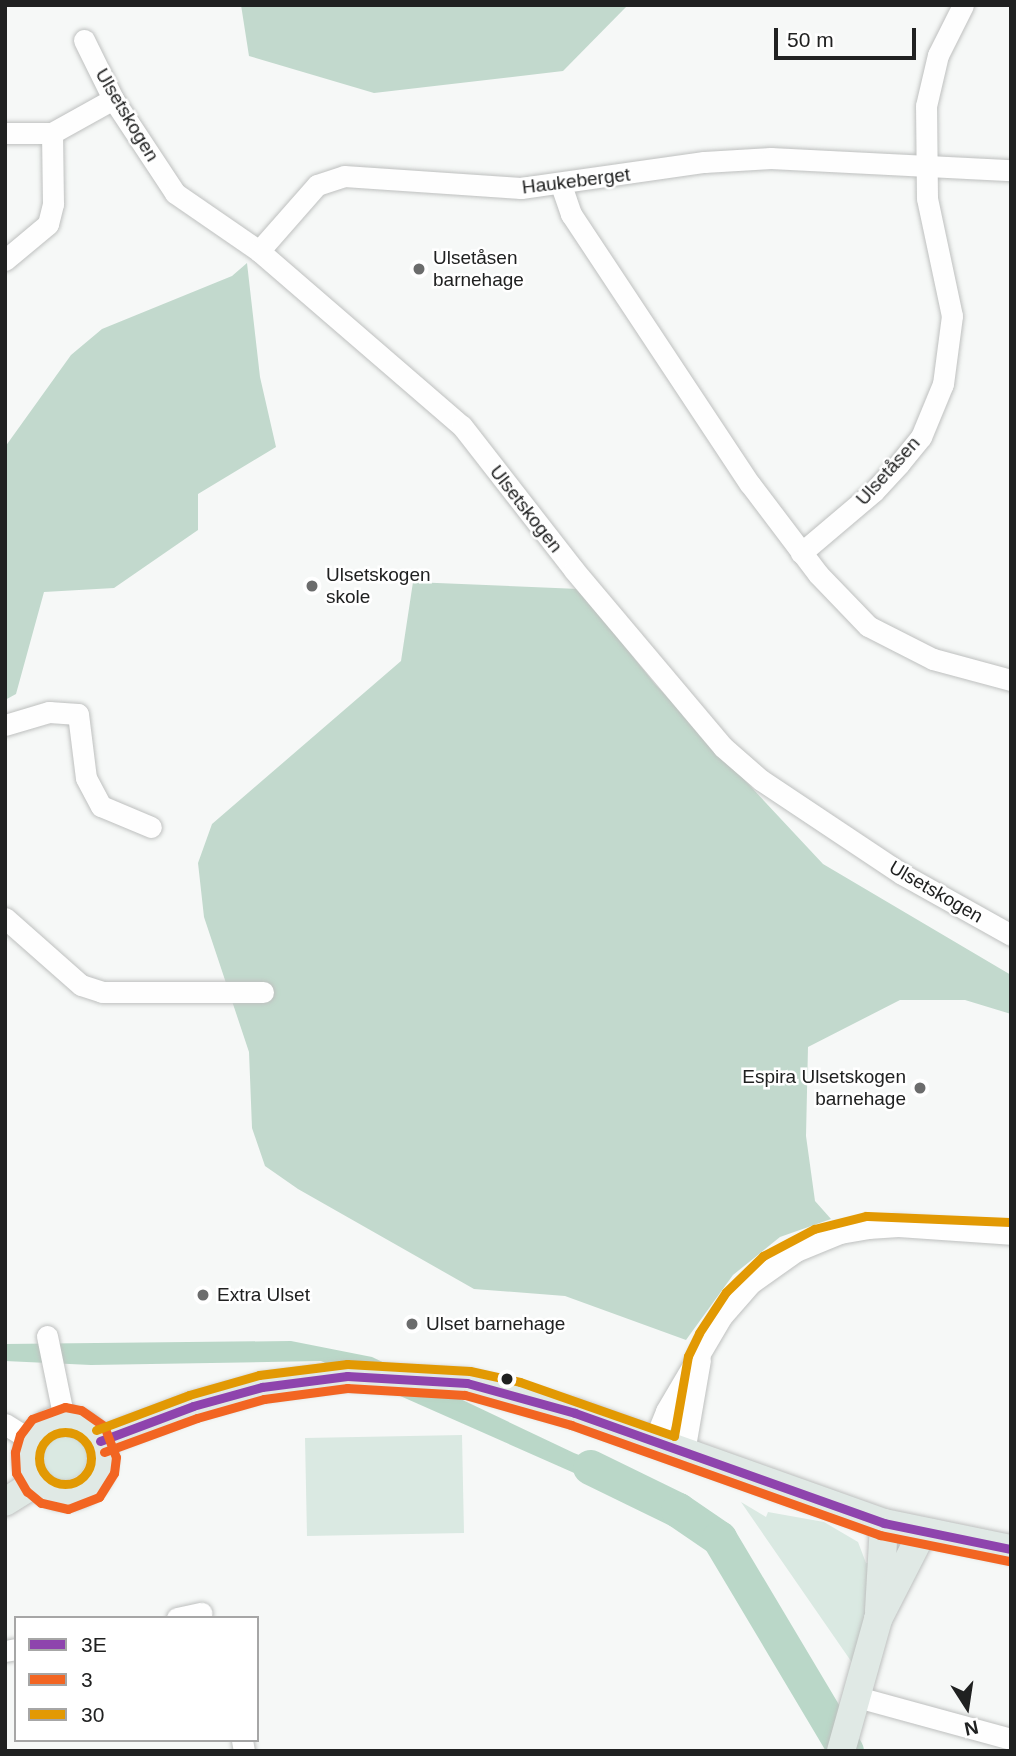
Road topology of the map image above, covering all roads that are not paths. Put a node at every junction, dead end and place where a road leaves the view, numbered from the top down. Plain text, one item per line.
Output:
1 (963, 5) edge
2 (84, 40) dead end
3 (113, 99) junction
4 (5, 133) edge
5 (52, 134) junction
6 (925, 163) junction
7 (1011, 170) edge
8 (561, 186) junction
9 (259, 251) junction
10 (5, 260) edge
11 (801, 553) junction
12 (1011, 680) edge
13 (5, 725) edge
14 (151, 827) dead end
15 (5, 918) edge
16 (1011, 935) edge
17 (263, 992) dead end
18 (1011, 1234) edge
19 (47, 1336) dead end
20 (700, 1359) junction
21 (64, 1419) junction
22 (5, 1424) edge
23 (31, 1440) junction
24 (100, 1441) junction
25 (654, 1441) junction
26 (684, 1452) junction
27 (36, 1483) junction
28 (5, 1502) edge
29 (884, 1523) junction
30 (922, 1533) junction
31 (1011, 1549) edge
32 (201, 1613) dead end
33 (187, 1616) edge
34 (878, 1619) junction
35 (857, 1697) junction
36 (1011, 1739) edge
37 (841, 1751) edge

1 - 6 street
2 - 3 street, Ulsetskogen
3 - 5 street
3 - 9 street, Ulsetskogen
4 - 5 street
5 - 10 street
6 - 7 street, Haukeberget
6 - 8 street, Haukeberget
6 - 11 street, Ulsetåsen
8 - 9 street, Haukeberget
8 - 11 street
9 - 16 street, Ulsetskogen
11 - 12 street
13 - 14 street
15 - 17 street
18 - 20 street
19 - 21 street
20 - 25 street
20 - 26 street
21 - 23 main road
21 - 24 main road
22 - 23 street
23 - 27 main road
24 - 25 main road
24 - 27 main road
25 - 26 main road
26 - 29 main road
27 - 28 main road
29 - 30 main road
29 - 34 main road
30 - 31 main road
30 - 34 main road
32 - 33 street
34 - 35 main road
35 - 36 street
35 - 37 main road

